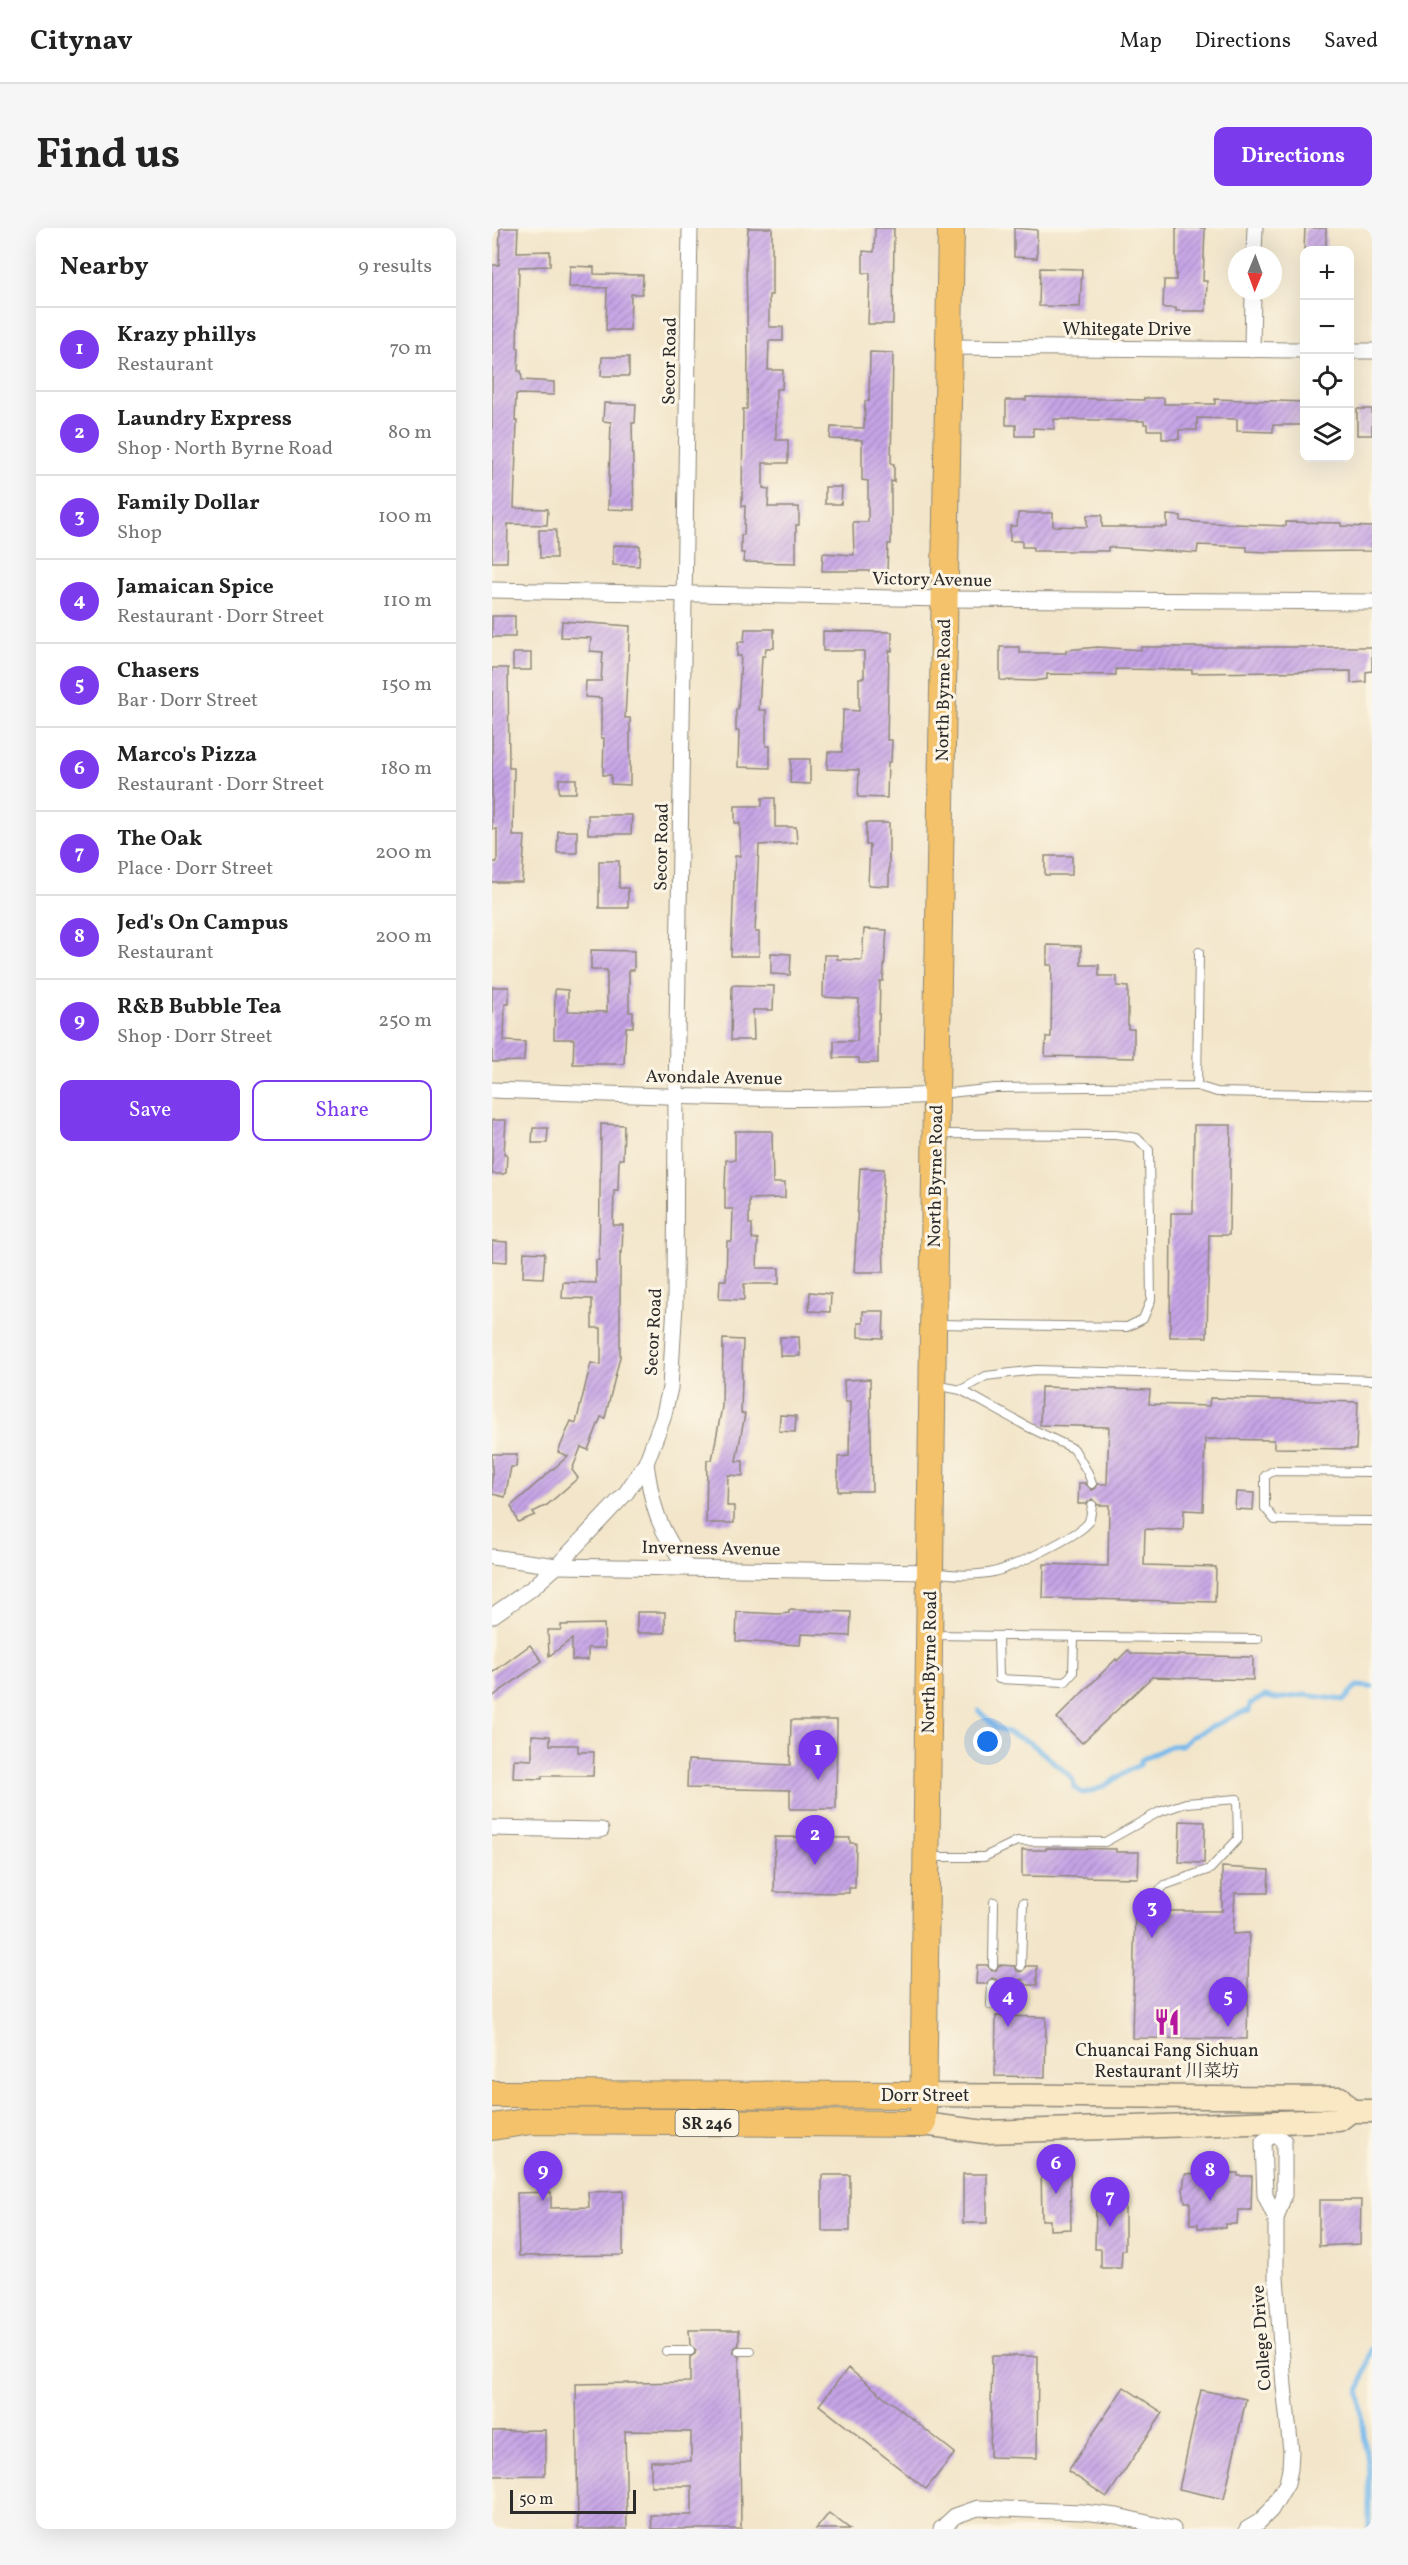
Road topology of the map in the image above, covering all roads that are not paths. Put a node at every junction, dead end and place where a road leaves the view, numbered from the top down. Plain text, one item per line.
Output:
1 (690, 228) edge
2 (951, 228) edge
3 (1255, 228) edge
4 (1254, 246) edge
5 (1253, 300) edge
6 (950, 347) junction
7 (1252, 350) junction
8 (1300, 350) edge
9 (1354, 351) edge
10 (1372, 351) edge
11 (492, 590) edge
12 (684, 593) junction
13 (945, 599) junction
14 (1372, 602) edge
15 (1199, 952) dead end
16 (1197, 1086) junction
17 (492, 1090) edge
18 (936, 1095) junction
19 (1372, 1095) edge
20 (676, 1096) junction
21 (936, 1134) junction
22 (934, 1324) junction
23 (1372, 1380) edge
24 (933, 1385) junction
25 (961, 1390) junction
26 (646, 1463) junction
27 (1372, 1472) edge
28 (1092, 1484) dead end
29 (1092, 1505) dead end
30 (1372, 1521) edge
31 (492, 1557) edge
32 (557, 1566) junction
33 (687, 1567) junction
34 (931, 1572) junction
35 (492, 1616) edge
36 (930, 1635) junction
37 (998, 1636) junction
38 (1074, 1638) junction
39 (1258, 1639) dead end
40 (492, 1828) edge
41 (601, 1830) dead end
42 (927, 1857) junction
43 (994, 1902) dead end
44 (1023, 1903) dead end
45 (1144, 1905) dead end
46 (993, 1965) dead end
47 (1021, 1966) dead end
48 (992, 1984) dead end
49 (1021, 1985) dead end
50 (991, 2005) dead end
51 (1021, 2006) dead end
52 (492, 2094) edge
53 (924, 2095) junction
54 (1261, 2098) junction
55 (1362, 2111) edge
56 (923, 2124) junction
57 (1270, 2126) junction
58 (492, 2127) edge
59 (666, 2351) dead end
60 (690, 2351) dead end
61 (739, 2351) dead end
62 (751, 2351) dead end
63 (941, 2529) edge
64 (1173, 2529) edge
65 (1247, 2529) edge

1 - 12 street, Secor Road
2 - 6 main road, North Byrne Road
3 - 4 street
5 - 7 street
6 - 7 street, Whitegate Drive
6 - 13 main road, North Byrne Road
7 - 8 street, Whitegate Drive
9 - 10 street
11 - 12 street, Victory Avenue
12 - 13 street, Victory Avenue
12 - 20 street, Secor Road
13 - 14 street, Victory Avenue
13 - 18 main road, North Byrne Road
15 - 16 lane
16 - 18 lane
16 - 19 lane
17 - 20 street, Avondale Avenue
18 - 20 street, Avondale Avenue
18 - 21 main road, North Byrne Road
20 - 26 street, Secor Road
21 - 22 main road, North Byrne Road
21 - 22 lane
22 - 24 main road, North Byrne Road
23 - 25 lane
24 - 25 lane
24 - 34 main road, North Byrne Road
25 - 28 lane
26 - 32 street, Secor Road
26 - 33 street, Secor Road
27 - 30 lane
29 - 34 lane
31 - 32 street, Inverness Avenue
32 - 33 street, Inverness Avenue
32 - 35 street, Secor Road
33 - 34 street, Inverness Avenue
34 - 36 main road, North Byrne Road
36 - 37 lane
36 - 42 main road, North Byrne Road
37 - 38 lane
37 - 38 lane
38 - 39 lane
40 - 41 street
42 - 45 lane
42 - 53 main road, North Byrne Road
43 - 46 lane
44 - 47 lane
48 - 50 lane
49 - 51 lane
52 - 53 main road, Dorr Street / SR 246
53 - 54 main road, Dorr Street / SR 246
53 - 56 main road, North Byrne Road
54 - 55 main road, Dorr Street / SR 246
54 - 57 lane
55 - 57 main road, Dorr Street / SR 246
56 - 57 main road, Dorr Street / SR 246
56 - 58 main road, Dorr Street / SR 246
57 - 65 street, College Drive
59 - 60 lane
61 - 62 lane
63 - 64 street

